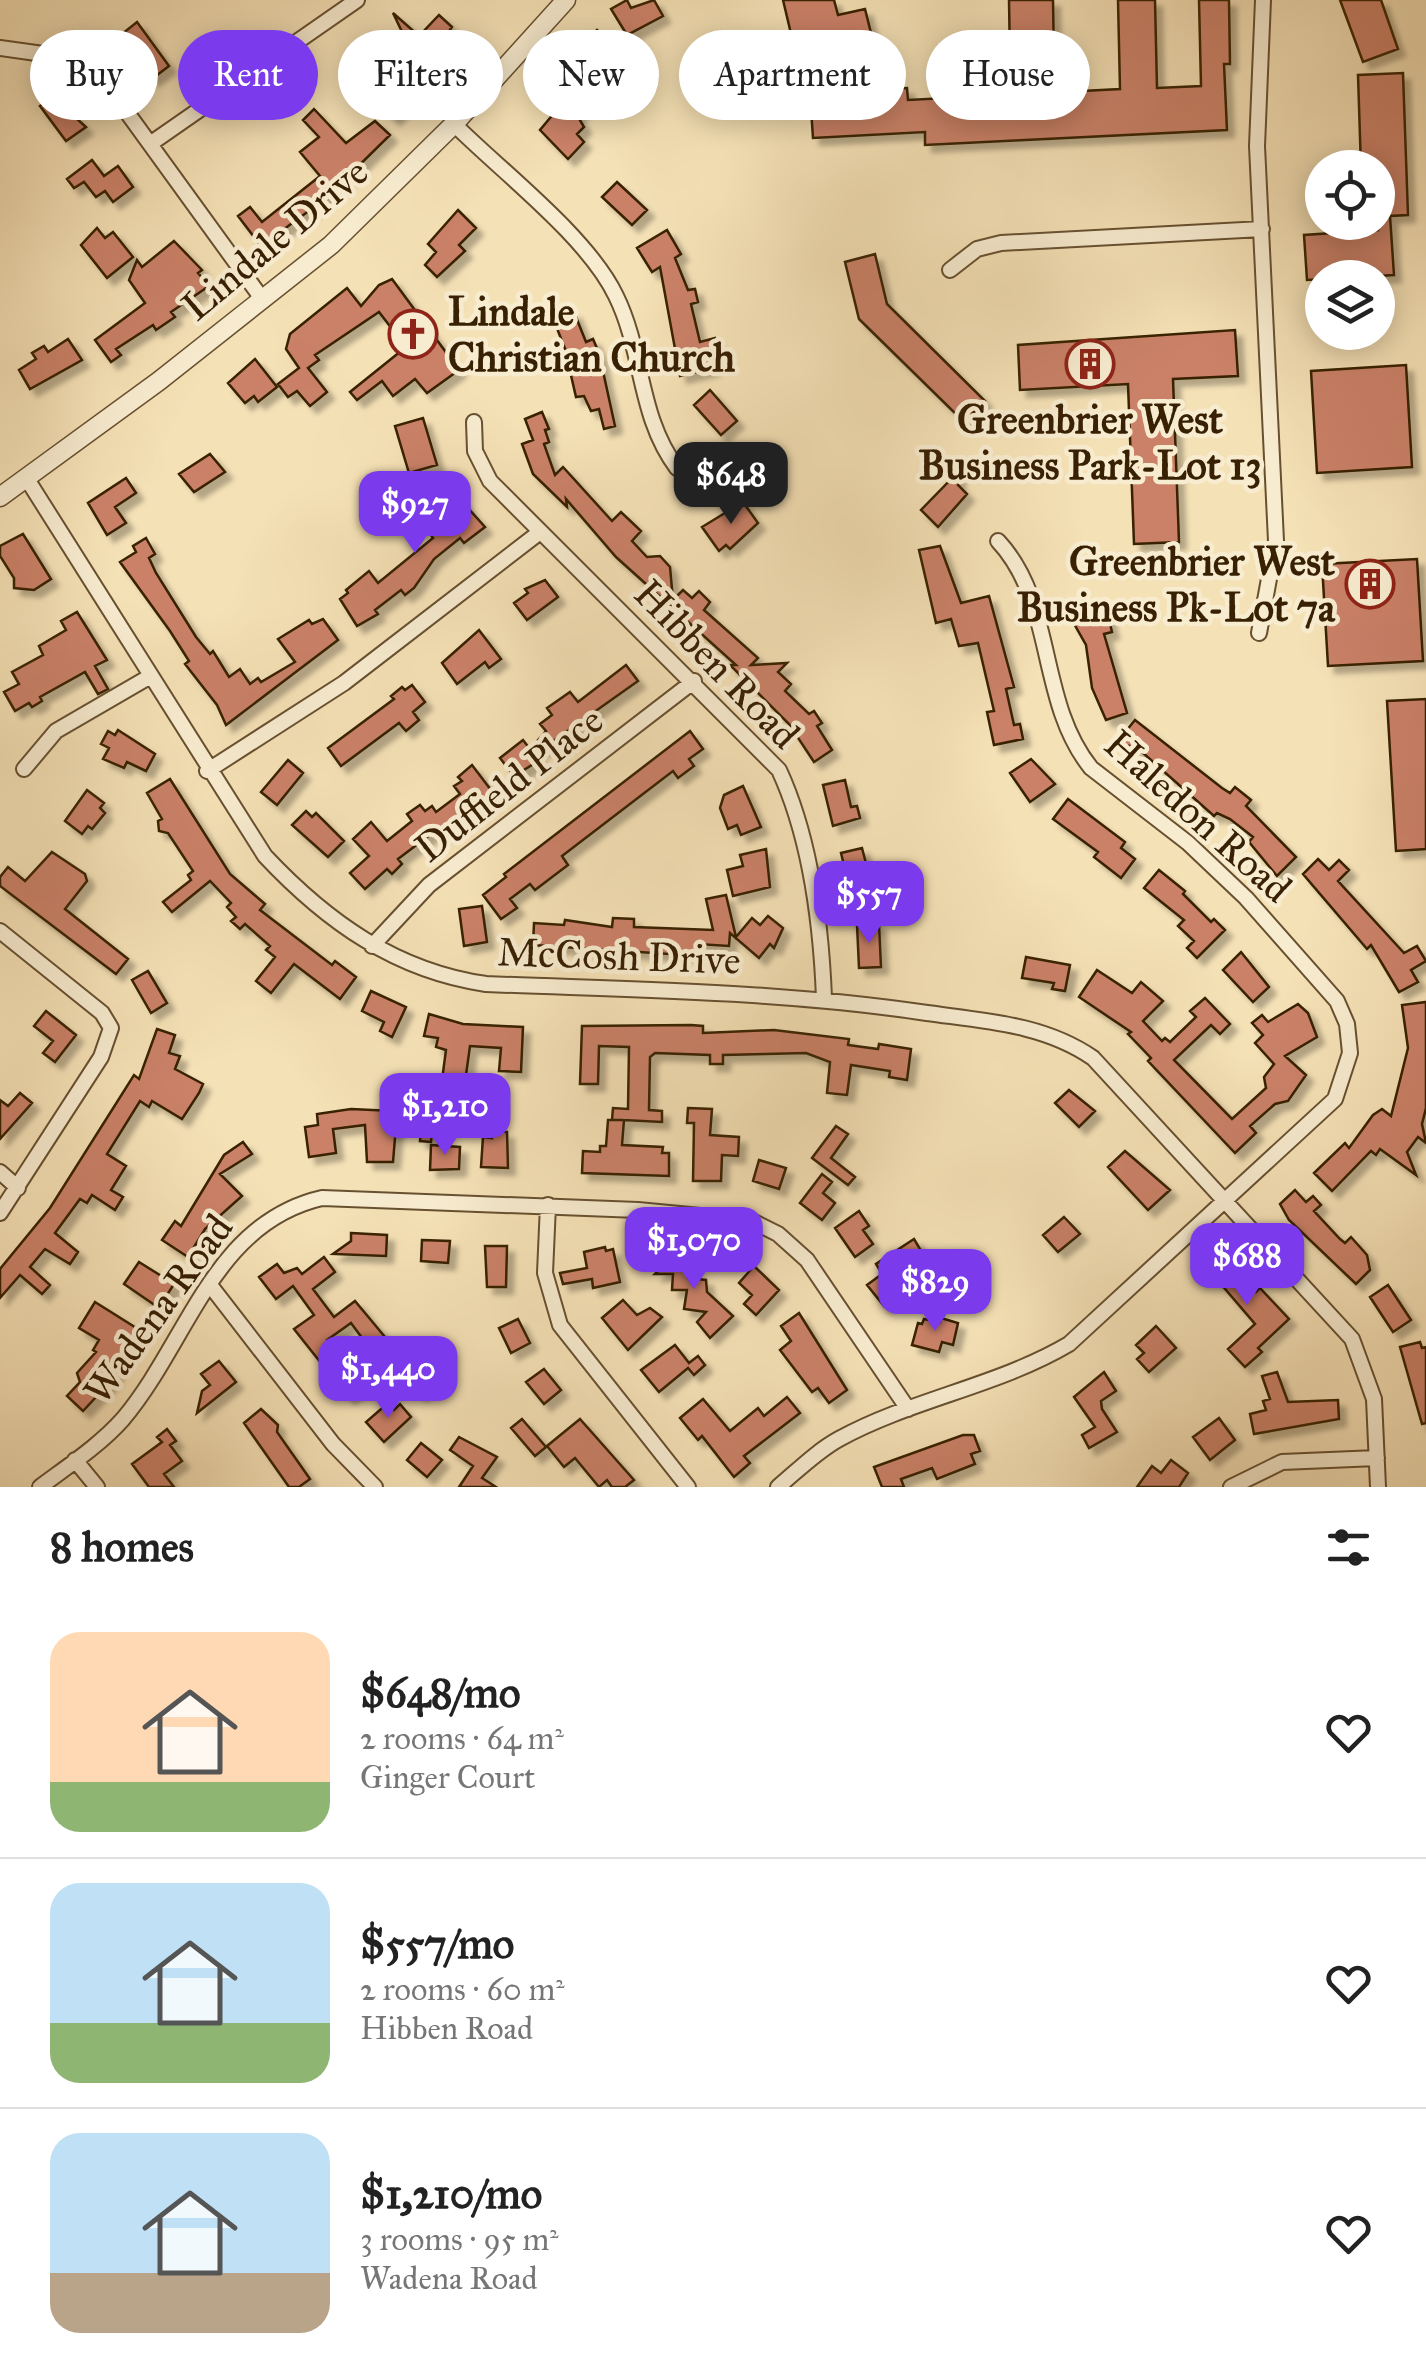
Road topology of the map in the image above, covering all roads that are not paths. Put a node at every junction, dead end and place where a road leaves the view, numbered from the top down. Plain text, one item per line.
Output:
1 (357, 0) edge
2 (566, 0) edge
3 (1263, 0) edge
4 (0, 48) edge
5 (454, 124) junction
6 (150, 144) junction
7 (1262, 230) junction
8 (950, 270) dead end
9 (264, 300) junction
10 (474, 422) dead end
11 (677, 468) dead end
12 (28, 480) junction
13 (0, 497) edge
14 (540, 532) junction
15 (998, 541) dead end
16 (1260, 632) dead end
17 (149, 677) junction
18 (694, 681) junction
19 (24, 769) dead end
20 (207, 771) junction
21 (0, 931) edge
22 (372, 946) junction
23 (824, 998) junction
24 (0, 1172) edge
25 (18, 1188) junction
26 (1227, 1200) junction
27 (548, 1205) junction
28 (0, 1214) edge
29 (210, 1285) junction
30 (908, 1409) junction
31 (1377, 1458) junction
32 (75, 1460) junction
33 (40, 1487) edge
34 (96, 1487) edge
35 (375, 1487) edge
36 (688, 1487) edge
37 (778, 1487) edge
38 (1232, 1487) edge
39 (1378, 1487) edge

1 - 6 street
2 - 5 street, Lindale Drive
3 - 7 street
4 - 6 street
5 - 9 street, Lindale Drive
5 - 11 street
6 - 9 street
7 - 8 street
7 - 16 street
9 - 12 street, Lindale Drive
10 - 14 street, Hibben Road
12 - 13 street, Lindale Drive
12 - 17 street, McCosh Drive
14 - 18 street, Hibben Road
14 - 20 street
15 - 26 street, Haledon Road
17 - 19 street
17 - 20 street, McCosh Drive
18 - 22 street, Duffield Place
18 - 23 street, Hibben Road
20 - 22 street, McCosh Drive
21 - 25 street
22 - 23 street, McCosh Drive
23 - 26 street, McCosh Drive
24 - 25 street
25 - 28 street
26 - 30 street, Haledon Road
26 - 31 street, McCosh Drive
27 - 29 street, Wadena Road
27 - 30 street, Wadena Road
27 - 36 street
29 - 32 street, Wadena Road
29 - 35 street
30 - 37 street, Haledon Road
31 - 38 street
31 - 39 street, McCosh Drive
32 - 33 street, Wadena Road
32 - 34 street

